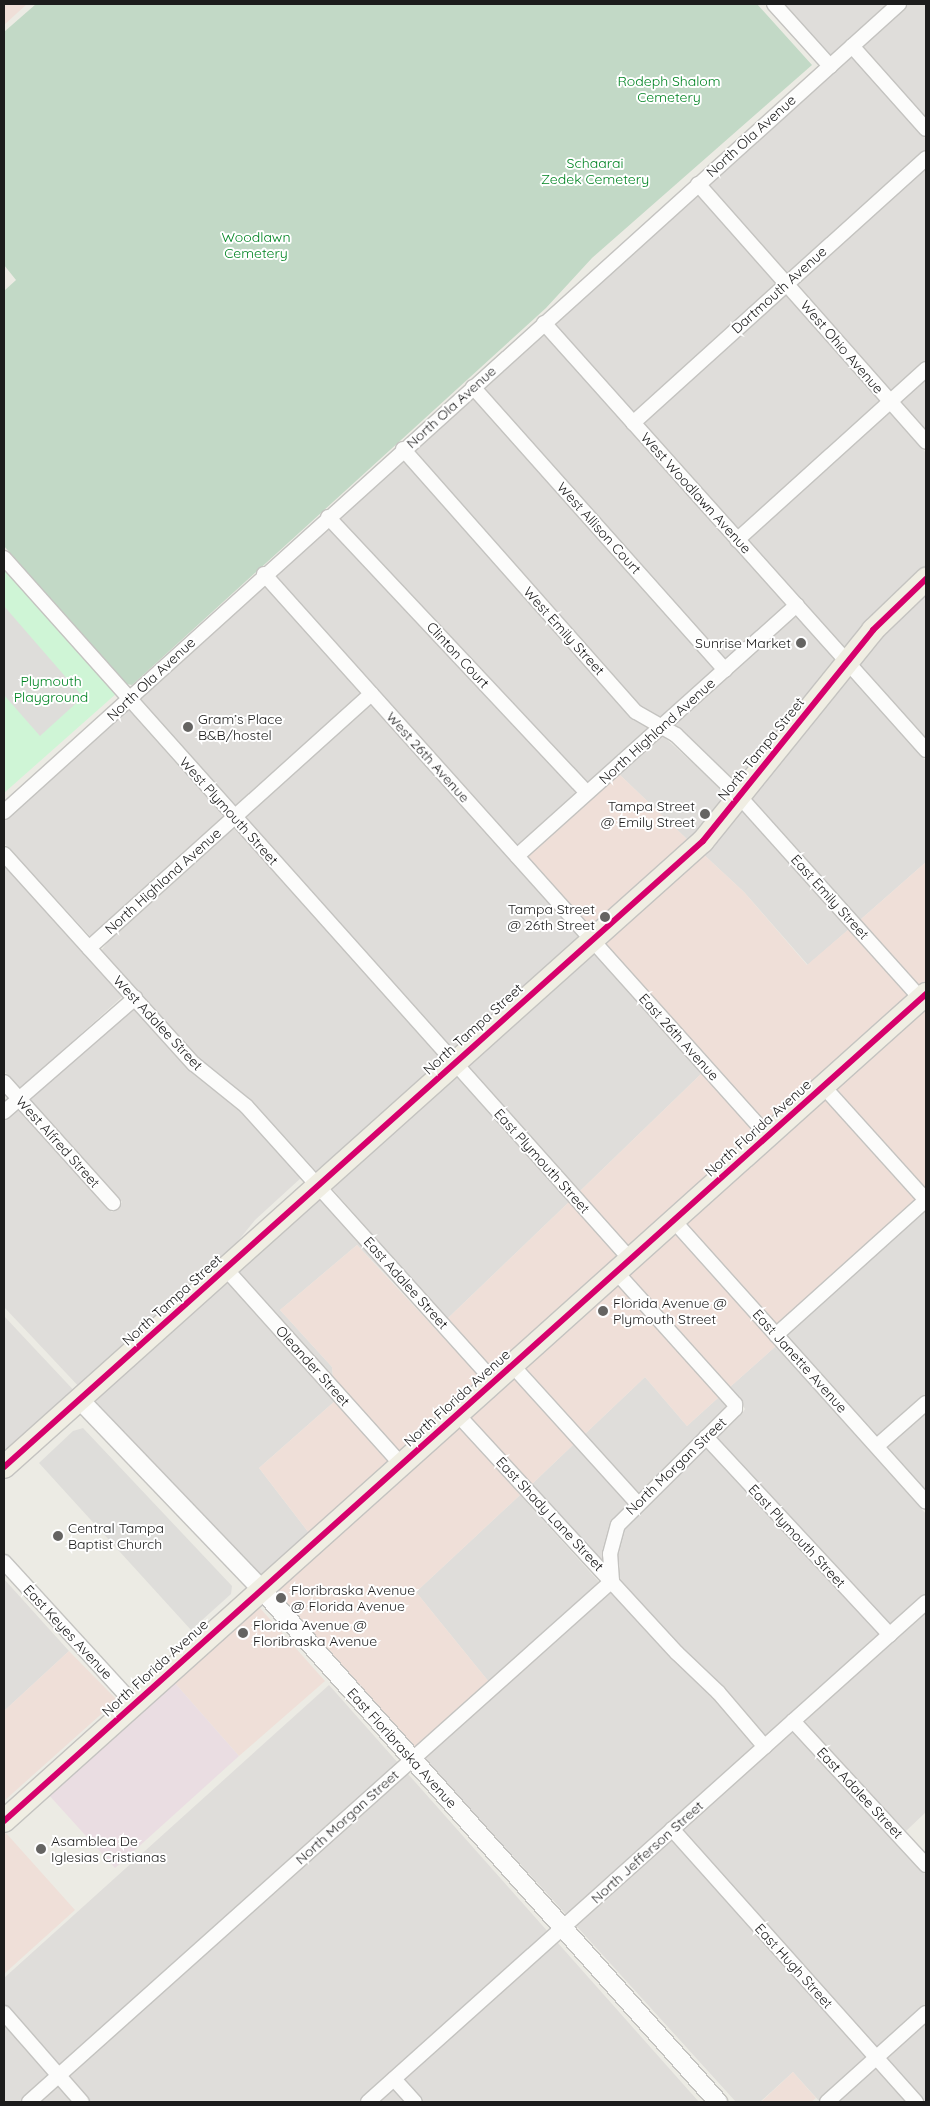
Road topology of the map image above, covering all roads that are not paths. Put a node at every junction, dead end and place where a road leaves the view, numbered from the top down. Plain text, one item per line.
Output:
1 (774, 4) edge
2 (899, 4) edge
3 (852, 46) junction
4 (830, 66) junction
5 (926, 129) edge
6 (926, 158) edge
7 (698, 184) junction
8 (786, 283) junction
9 (544, 323) junction
10 (926, 369) edge
11 (473, 387) junction
12 (891, 402) junction
13 (633, 423) junction
14 (926, 442) edge
15 (403, 450) junction
16 (328, 517) junction
17 (737, 540) junction
18 (4, 558) edge
19 (264, 574) junction
20 (926, 579) edge
21 (797, 606) junction
22 (847, 662) junction
23 (725, 670) junction
24 (371, 694) junction
25 (130, 700) junction
26 (662, 726) junction
27 (926, 750) edge
28 (587, 793) junction
29 (739, 796) junction
30 (4, 812) edge
31 (234, 816) junction
32 (4, 854) edge
33 (517, 856) junction
34 (592, 939) junction
35 (89, 948) junction
36 (924, 997) edge
37 (135, 998) junction
38 (454, 1062) junction
39 (4, 1082) edge
40 (824, 1086) junction
41 (19, 1098) junction
42 (4, 1112) edge
43 (767, 1136) junction
44 (318, 1184) junction
45 (926, 1200) edge
46 (113, 1203) dead end
47 (674, 1221) junction
48 (623, 1266) junction
49 (225, 1268) junction
50 (776, 1336) junction
51 (512, 1365) junction
52 (494, 1381) junction
53 (80, 1400) junction
54 (926, 1403) edge
55 (735, 1409) joint
56 (458, 1415) junction
57 (706, 1437) junction
58 (877, 1446) junction
59 (402, 1465) junction
60 (4, 1467) edge
61 (926, 1502) edge
62 (637, 1503) junction
63 (4, 1562) edge
64 (612, 1581) junction
65 (262, 1590) junction
66 (926, 1602) edge
67 (890, 1635) junction
68 (133, 1703) junction
69 (793, 1721) junction
70 (765, 1747) junction
71 (412, 1758) junction
72 (4, 1821) edge
73 (672, 1830) junction
74 (926, 1865) edge
75 (562, 1928) junction
76 (926, 2013) edge
77 (4, 2014) edge
78 (877, 2057) junction
79 (59, 2075) junction
80 (394, 2079) junction
81 (29, 2102) edge
82 (82, 2102) edge
83 (368, 2102) edge
84 (416, 2102) edge
85 (718, 2102) edge
86 (826, 2102) edge
87 (916, 2102) edge

1 - 4 street
2 - 3 street, North Ola Avenue
3 - 4 street, North Ola Avenue
3 - 5 street
4 - 7 street, North Ola Avenue
6 - 8 street, Dartmouth Avenue
7 - 8 street, West Ohio Avenue
7 - 9 street, North Ola Avenue
8 - 12 street, West Ohio Avenue
8 - 13 street, Dartmouth Avenue
9 - 11 street, North Ola Avenue
9 - 13 street, West Woodlawn Avenue
10 - 12 street
11 - 15 street, North Ola Avenue
11 - 23 street, West Allison Court
12 - 14 street, West Ohio Avenue
12 - 17 street
13 - 17 street, West Woodlawn Avenue
15 - 16 street, North Ola Avenue
15 - 26 street, West Emily Street
16 - 19 street, North Ola Avenue
16 - 28 street, Clinton Court
17 - 21 street, West Woodlawn Avenue
18 - 25 street, West Plymouth Street
19 - 24 street, West 26th Avenue
19 - 25 street, North Ola Avenue
20 - 22 main road, North Tampa Street
21 - 22 street, West Woodlawn Avenue
21 - 23 street, North Highland Avenue
22 - 27 street, West Woodlawn Avenue
22 - 29 main road, North Tampa Street
23 - 26 street, North Highland Avenue
24 - 31 street, North Highland Avenue
24 - 33 street, West 26th Avenue
25 - 30 street, North Ola Avenue
25 - 31 street, West Plymouth Street
26 - 28 street, North Highland Avenue
26 - 29 street, West Emily Street
28 - 33 street, North Highland Avenue
29 - 34 main road, North Tampa Street
29 - 36 street, East Emily Street
31 - 35 street, North Highland Avenue
31 - 38 street, West Plymouth Street
32 - 35 street, West Adalee Street
33 - 34 street, West 26th Avenue
34 - 38 main road, North Tampa Street
34 - 43 street, East 26th Avenue
35 - 37 street, West Adalee Street
36 - 40 main road, North Florida Avenue
37 - 41 street
37 - 44 street, West Adalee Street
38 - 44 main road, North Tampa Street
38 - 48 street, East Plymouth Street
39 - 41 street, West Alfred Street
40 - 43 main road, North Florida Avenue
40 - 45 street
41 - 42 street
41 - 46 street, West Alfred Street
43 - 47 main road, North Florida Avenue
44 - 49 main road, North Tampa Street
44 - 52 street, East Adalee Street
45 - 50 street
47 - 48 main road, North Florida Avenue
47 - 50 street, East Janette Avenue
48 - 51 main road, North Florida Avenue
48 - 55 street, East Plymouth Street
49 - 53 main road, North Tampa Street
49 - 59 street, Oleander Street
50 - 58 street, East Janette Avenue
51 - 52 main road, North Florida Avenue
51 - 62 street
52 - 56 main road, North Florida Avenue
53 - 60 main road, North Tampa Street
53 - 65 street, East Floribraska Avenue
54 - 58 street
55 - 57 street, North Morgan Street
56 - 59 main road, North Florida Avenue
56 - 64 street, East Shady Lane Street
57 - 62 street, North Morgan Street
57 - 67 street, East Plymouth Street
58 - 61 street, East Janette Avenue
59 - 65 main road, North Florida Avenue
62 - 64 street, North Morgan Street
63 - 68 street, East Keyes Avenue
64 - 70 street, East Shady Lane Street
64 - 71 street, North Morgan Street
65 - 68 main road, North Florida Avenue
65 - 71 street, East Floribraska Avenue
66 - 67 street, North Jefferson Street
67 - 69 street, North Jefferson Street
68 - 72 main road, North Florida Avenue
69 - 70 street, North Jefferson Street
69 - 74 street, East Adalee Street
70 - 73 street, North Jefferson Street
71 - 75 street, East Floribraska Avenue
71 - 79 street, North Morgan Street
73 - 75 street, North Jefferson Street
73 - 78 street, East Hugh Street
75 - 80 street, North Jefferson Street
75 - 85 street, East Floribraska Avenue
76 - 78 street
77 - 79 street
78 - 86 street
78 - 87 street, East Hugh Street
79 - 81 street, North Morgan Street
79 - 82 street
80 - 83 street, North Jefferson Street
80 - 84 street

